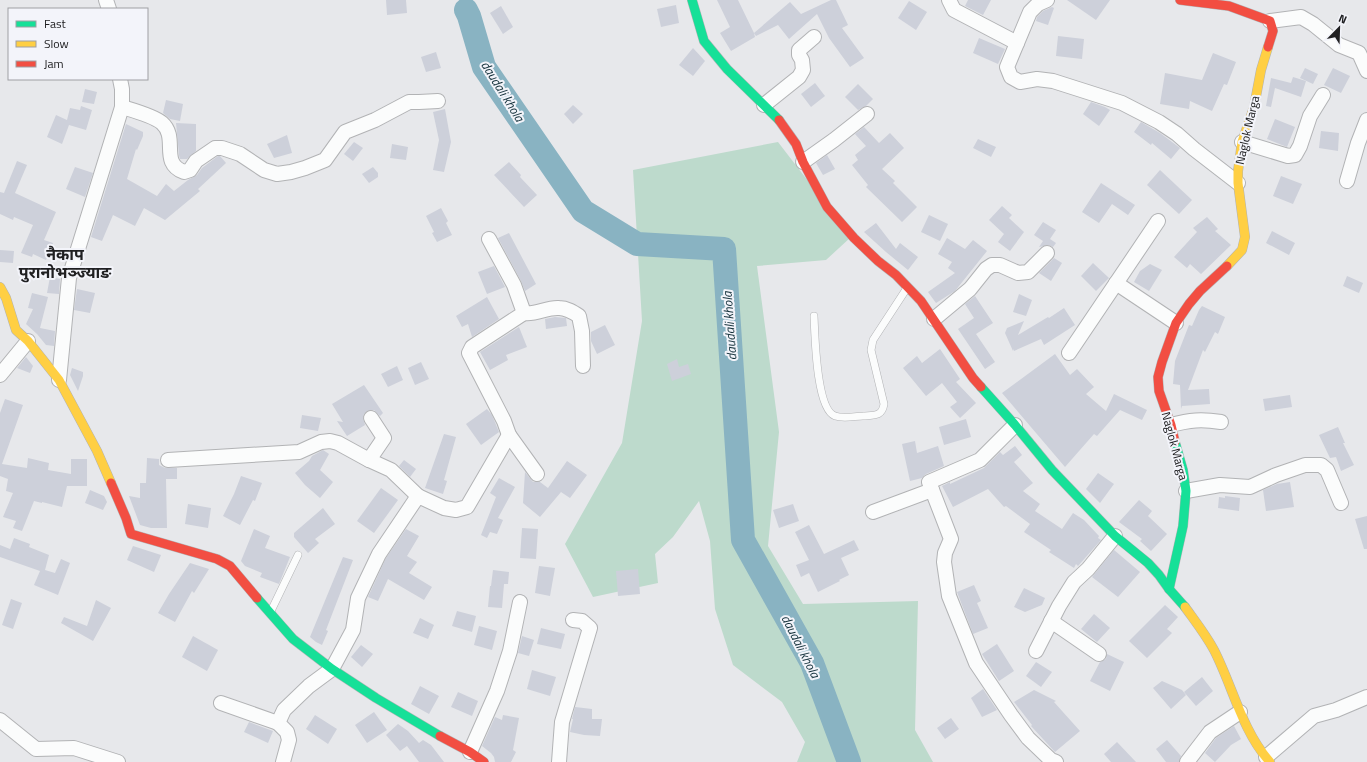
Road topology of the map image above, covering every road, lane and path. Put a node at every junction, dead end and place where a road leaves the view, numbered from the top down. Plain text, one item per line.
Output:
1 (692, 0) edge
2 (949, 0) edge
3 (1047, 0) edge
4 (1180, 0) edge
5 (1270, 21) junction
6 (814, 37) dead end
7 (1017, 43) junction
8 (1367, 71) edge
9 (120, 80) edge
10 (1323, 96) dead end
11 (438, 101) dead end
12 (764, 105) junction
13 (122, 107) junction
14 (867, 114) dead end
15 (1367, 120) edge
16 (1242, 142) junction
17 (803, 162) junction
18 (1347, 181) dead end
19 (1238, 183) junction
20 (1158, 222) dead end
21 (489, 239) dead end
22 (1047, 253) dead end
23 (1116, 283) junction
24 (908, 286) junction
25 (0, 287) edge
26 (524, 313) junction
27 (814, 316) dead end
28 (934, 319) junction
29 (1176, 323) junction
30 (28, 342) junction
31 (1069, 353) dead end
32 (583, 366) dead end
33 (0, 375) edge
34 (59, 380) junction
35 (371, 418) dead end
36 (1221, 422) dead end
37 (1015, 425) junction
38 (1171, 425) junction
39 (509, 435) junction
40 (168, 460) dead end
41 (369, 460) junction
42 (537, 474) dead end
43 (932, 490) junction
44 (1186, 491) junction
45 (418, 496) junction
46 (1341, 504) dead end
47 (873, 512) dead end
48 (1115, 536) junction
49 (298, 555) dead end
50 (1169, 589) junction
51 (520, 602) dead end
52 (270, 612) junction
53 (572, 620) dead end
54 (1051, 621) junction
55 (1036, 651) dead end
56 (1099, 654) dead end
57 (332, 668) junction
58 (1367, 697) edge
59 (221, 703) dead end
60 (1240, 712) junction
61 (0, 720) edge
62 (278, 723) junction
63 (470, 752) junction
64 (1268, 760) edge
65 (118, 762) edge
66 (283, 762) edge
67 (484, 762) edge
68 (559, 762) edge
69 (1056, 762) edge
70 (1187, 762) edge

1 - 12 street
2 - 7 street
3 - 7 street
4 - 5 street
5 - 8 street
5 - 16 street, Naglok Marga
6 - 12 street
7 - 19 street
9 - 13 street
10 - 16 street
11 - 13 street
12 - 17 street
13 - 34 street
14 - 17 street
15 - 18 street
16 - 19 street, Naglok Marga
17 - 24 street
19 - 29 street, Naglok Marga
20 - 23 street
21 - 26 street
22 - 28 street
23 - 29 street
23 - 31 street
24 - 27 lane
24 - 28 street
25 - 30 street
26 - 32 street
26 - 39 street
28 - 37 street
29 - 38 street, Naglok Marga
30 - 33 street
30 - 34 street
34 - 52 street
35 - 41 street
36 - 38 street
37 - 43 street
37 - 48 street
38 - 44 street, Naglok Marga
39 - 42 street
39 - 45 street
40 - 41 street
41 - 45 street
43 - 47 street
43 - 69 street
44 - 46 street
44 - 50 street, Naglok Marga
45 - 57 street
48 - 50 street
48 - 54 street
49 - 52 lane
50 - 60 street
51 - 63 street
52 - 57 street
53 - 68 street
54 - 55 street
54 - 56 street
57 - 62 street
57 - 63 street
58 - 64 street
59 - 62 street
60 - 64 street
60 - 70 street
61 - 65 street
62 - 66 street
63 - 67 street

